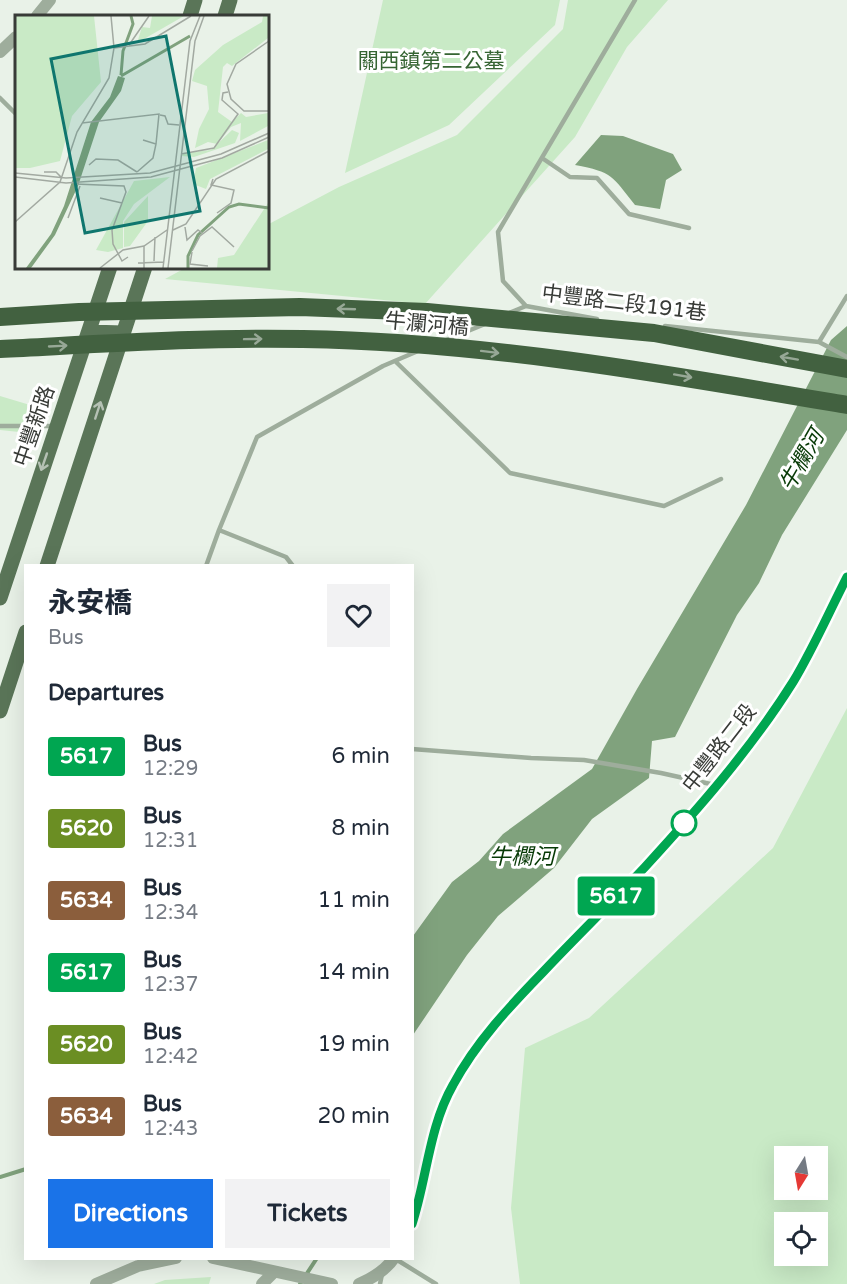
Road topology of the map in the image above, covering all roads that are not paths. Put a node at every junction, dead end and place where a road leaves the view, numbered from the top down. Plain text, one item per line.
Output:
1 (50, 0) edge
2 (195, 0) edge
3 (230, 0) edge
4 (636, 0) edge
5 (38, 15) edge
6 (190, 15) edge
7 (225, 15) edge
8 (15, 37) edge
9 (0, 52) edge
10 (0, 98) edge
11 (15, 113) edge
12 (542, 158) junction
13 (689, 228) dead end
14 (110, 268) edge
15 (145, 268) edge
16 (847, 296) edge
17 (526, 306) junction
18 (0, 317) edge
19 (603, 320) dead end
20 (660, 326) dead end
21 (89, 332) junction
22 (123, 333) junction
23 (819, 342) junction
24 (0, 349) edge
25 (847, 357) edge
26 (395, 361) junction
27 (847, 369) edge
28 (847, 405) edge
29 (0, 426) edge
30 (57, 426) junction
31 (721, 479) dead end
32 (219, 530) junction
33 (48, 564) edge
34 (207, 564) edge
35 (291, 564) edge
36 (847, 577) edge
37 (0, 598) edge
38 (24, 636) edge
39 (0, 711) edge
40 (414, 749) edge
41 (718, 786) junction
42 (414, 1218) edge
43 (166, 1260) edge
44 (222, 1260) edge
45 (393, 1260) edge
46 (397, 1260) edge
47 (274, 1272) junction
48 (381, 1278) edge
49 (326, 1283) edge
50 (96, 1284) edge
51 (262, 1284) edge
52 (332, 1284) edge
53 (359, 1284) edge
54 (436, 1284) edge

1 - 5 street
2 - 6 main road
3 - 7 main road
4 - 12 lane, 中豐路二段191巷
8 - 9 street
10 - 11 lane
12 - 13 lane
12 - 17 lane, 中豐路二段191巷
14 - 21 main road, 中豐新路
15 - 22 main road
16 - 23 lane
17 - 19 lane, 中豐路二段191巷
17 - 26 lane
27 -> 18 highway, 牛瀾河橋
20 - 23 lane, 中豐路二段191巷
21 - 22 main road
21 - 30 main road, 中豐新路
33 -> 22 main road
23 - 25 lane, 中豐路二段191巷
24 -> 28 highway, 牛瀾河橋
26 - 31 lane
26 - 32 lane
29 - 30 lane
30 -> 37 main road, 中豐新路
32 - 34 lane
32 - 35 lane
36 - 41 street, 中豐路二段
38 - 39 main road
40 - 41 lane
41 - 42 street, 中豐路二段
43 - 50 street
44 - 47 street
45 - 48 street
46 - 54 lane
47 - 49 street
47 - 51 street
48 - 53 street
49 - 52 street

